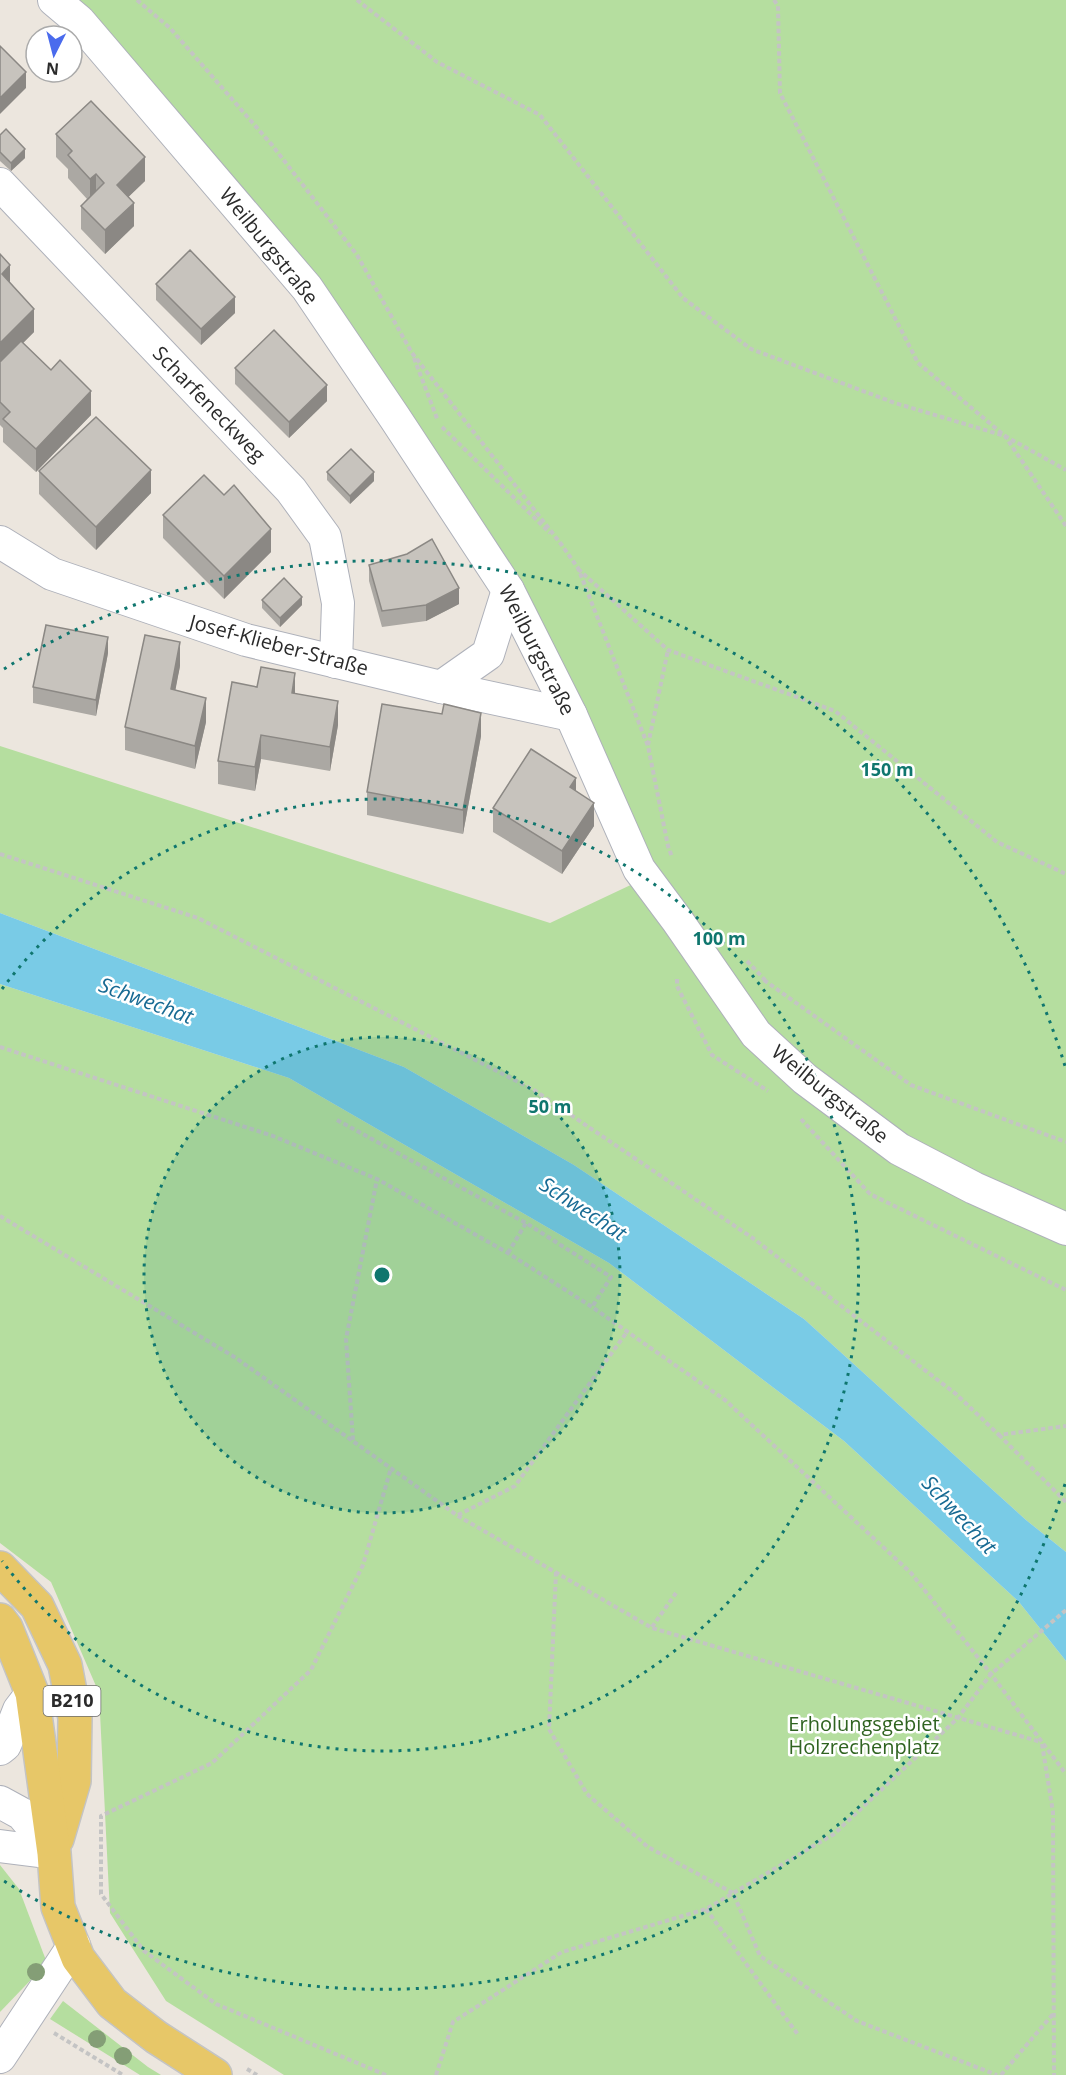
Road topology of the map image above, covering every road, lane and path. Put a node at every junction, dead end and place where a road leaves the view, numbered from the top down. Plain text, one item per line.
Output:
1 (54, 0) edge
2 (137, 0) edge
3 (357, 0) edge
4 (774, 0) edge
5 (0, 184) edge
6 (412, 352) junction
7 (1005, 436) junction
8 (1066, 470) edge
9 (1066, 526) edge
10 (0, 542) edge
11 (561, 544) junction
12 (578, 568) junction
13 (508, 590) junction
14 (668, 650) junction
15 (336, 662) junction
16 (441, 687) junction
17 (570, 715) junction
18 (648, 746) junction
19 (0, 854) edge
20 (675, 864) dead end
21 (1066, 874) edge
22 (765, 980) dead end
23 (0, 1047) edge
24 (336, 1120) dead end
25 (1066, 1142) edge
26 (377, 1179) junction
27 (0, 1216) edge
28 (526, 1223) junction
29 (1066, 1229) edge
30 (508, 1253) junction
31 (592, 1307) junction
32 (627, 1332) junction
33 (1066, 1426) edge
34 (999, 1435) junction
35 (353, 1441) junction
36 (391, 1468) junction
37 (1066, 1502) edge
38 (458, 1516) junction
39 (0, 1568) edge
40 (556, 1572) junction
41 (676, 1593) dead end
42 (1066, 1610) edge
43 (0, 1620) edge
44 (652, 1628) junction
45 (991, 1674) junction
46 (32, 1693) junction
47 (958, 1718) junction
48 (1041, 1742) junction
49 (0, 1749) edge
50 (1066, 1774) edge
51 (0, 1802) edge
52 (0, 1846) edge
53 (54, 1853) junction
54 (733, 1893) junction
55 (706, 1909) junction
56 (74, 1945) junction
57 (1053, 2013) junction
58 (27, 2016) junction
59 (799, 2036) dead end
60 (0, 2057) edge
61 (226, 2069) edge
62 (123, 2075) edge
63 (256, 2075) edge
64 (386, 2075) edge
65 (436, 2075) edge
66 (999, 2075) edge
67 (1054, 2075) edge

1 - 13 street, Weilburgstraße
2 - 6 path
3 - 7 path
4 - 7 path
5 - 15 street, Scharfeneckweg
6 - 11 path
6 - 11 path
7 - 8 path
7 - 9 path
10 - 15 street, Josef-Klieber-Straße
11 - 12 path
12 - 14 path
12 - 18 path
13 - 16 street
13 - 17 street, Weilburgstraße
14 - 18 path
14 - 21 path
15 - 16 street, Josef-Klieber-Straße
16 - 17 street, Josef-Klieber-Straße
17 - 29 street, Weilburgstraße
18 - 20 path
19 - 34 path
22 - 25 path
23 - 26 path
24 - 28 path
26 - 30 path
26 - 35 path
27 - 35 path
28 - 30 path
28 - 31 path
30 - 31 path
31 - 32 path
32 - 38 path
32 - 45 path
33 - 34 path
34 - 37 path
35 - 36 path
36 - 38 path
36 - 64 path
38 - 40 path
39 - 53 main road, B210
40 - 44 path
40 - 54 path
41 - 44 path
42 - 45 path
43 - 46 main road, B210
44 - 47 path
45 - 47 path
45 - 48 path
46 - 49 street
46 - 53 main road, B210
47 - 48 path
47 - 54 path
48 - 50 path
48 - 57 path
51 - 53 street
52 - 53 street
53 - 56 main road, B210
54 - 55 path
54 - 66 path
55 - 59 path
55 - 65 path
56 - 58 street
56 - 61 main road, B210
57 - 66 path
57 - 67 path
58 - 60 street
58 - 62 path
61 - 63 path

